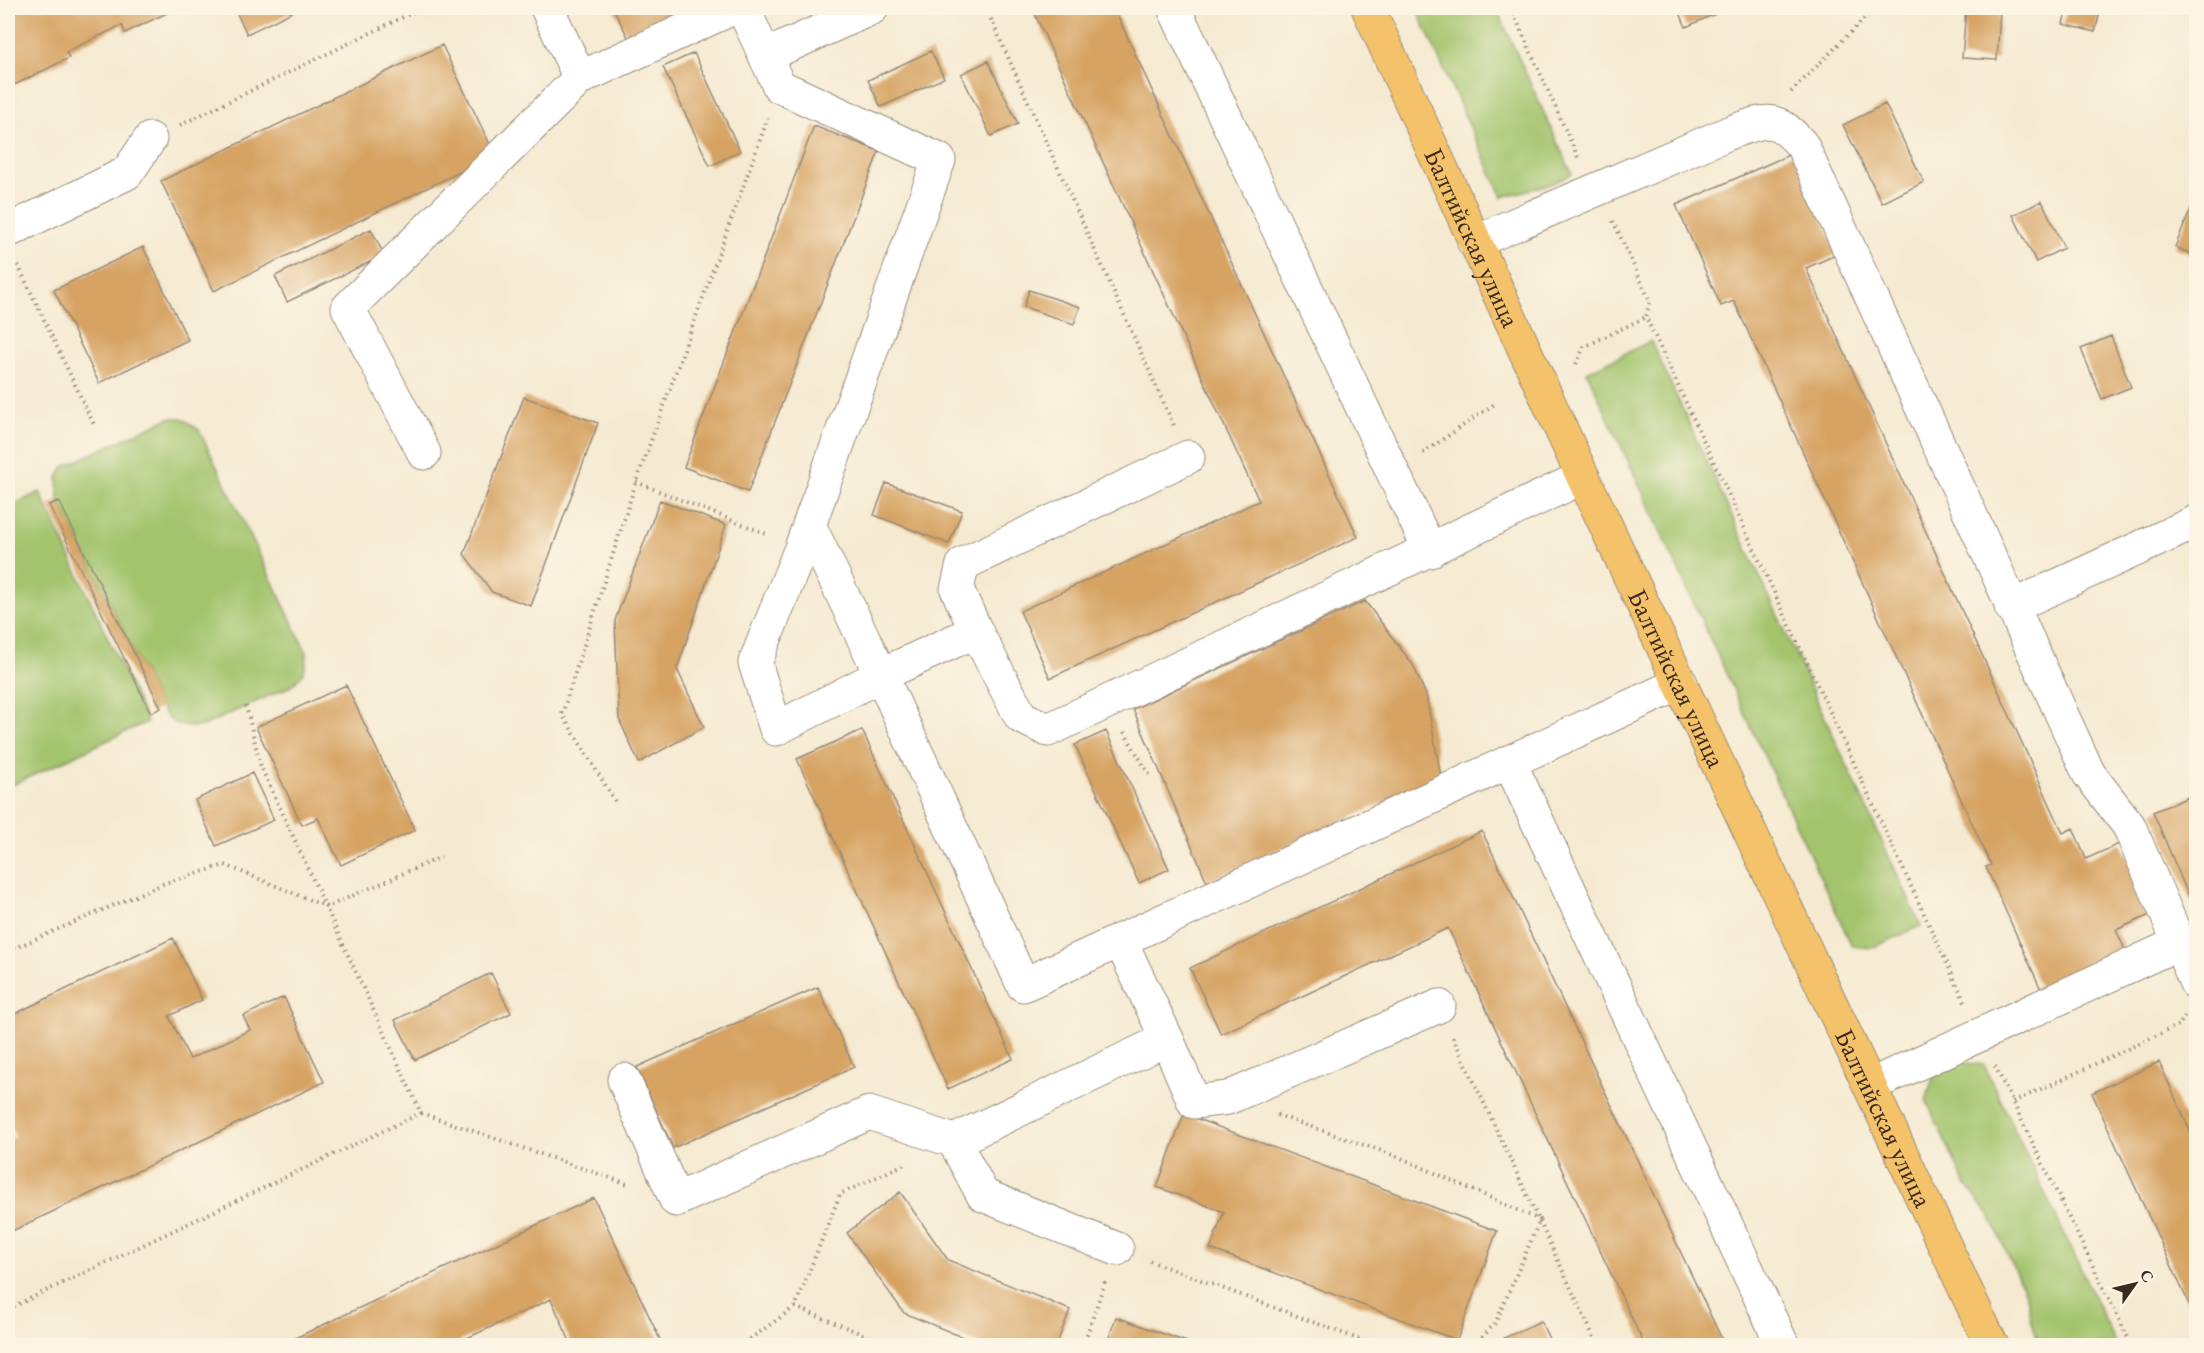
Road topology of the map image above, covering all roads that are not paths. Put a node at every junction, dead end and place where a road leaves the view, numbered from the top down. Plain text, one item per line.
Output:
1 (547, 8) edge
2 (733, 8) edge
3 (743, 8) edge
4 (872, 8) edge
5 (1174, 8) edge
6 (1368, 8) edge
7 (765, 56) junction
8 (580, 78) junction
9 (150, 139) road end
10 (10, 242) edge
11 (1474, 242) junction
12 (424, 453) dead end
13 (1188, 457) road end
14 (1583, 477) junction
15 (2196, 522) edge
16 (805, 537) junction
17 (1430, 551) junction
18 (2011, 607) junction
19 (976, 631) junction
20 (881, 675) junction
21 (1681, 683) junction
22 (1510, 763) junction
23 (1120, 940) junction
24 (2179, 943) junction
25 (2194, 995) edge
26 (1439, 1006) road end
27 (1167, 1039) junction
28 (624, 1080) dead end
29 (1871, 1085) junction
30 (954, 1141) junction
31 (1117, 1249) road end
32 (1783, 1346) edge
33 (1992, 1346) edge

1 - 8 lane
2 - 8 lane
3 - 7 lane
4 - 7 lane
5 - 17 lane
6 - 11 main road, Балтийская улица
7 - 16 lane
8 - 12 lane
9 - 10 lane
11 - 14 main road, Балтийская улица
11 - 18 lane
13 - 19 lane
14 - 17 lane
14 - 21 main road, Балтийская улица
15 - 18 lane
16 - 20 lane
16 - 20 lane
17 - 19 lane
18 - 24 lane
19 - 20 lane
20 - 23 lane
21 - 22 lane
21 - 29 main road, Балтийская улица
22 - 23 lane
22 - 32 lane
23 - 27 lane
24 - 25 lane
24 - 29 lane
26 - 27 lane
27 - 30 lane
28 - 30 lane
29 - 33 main road, Балтийская улица
30 - 31 lane

